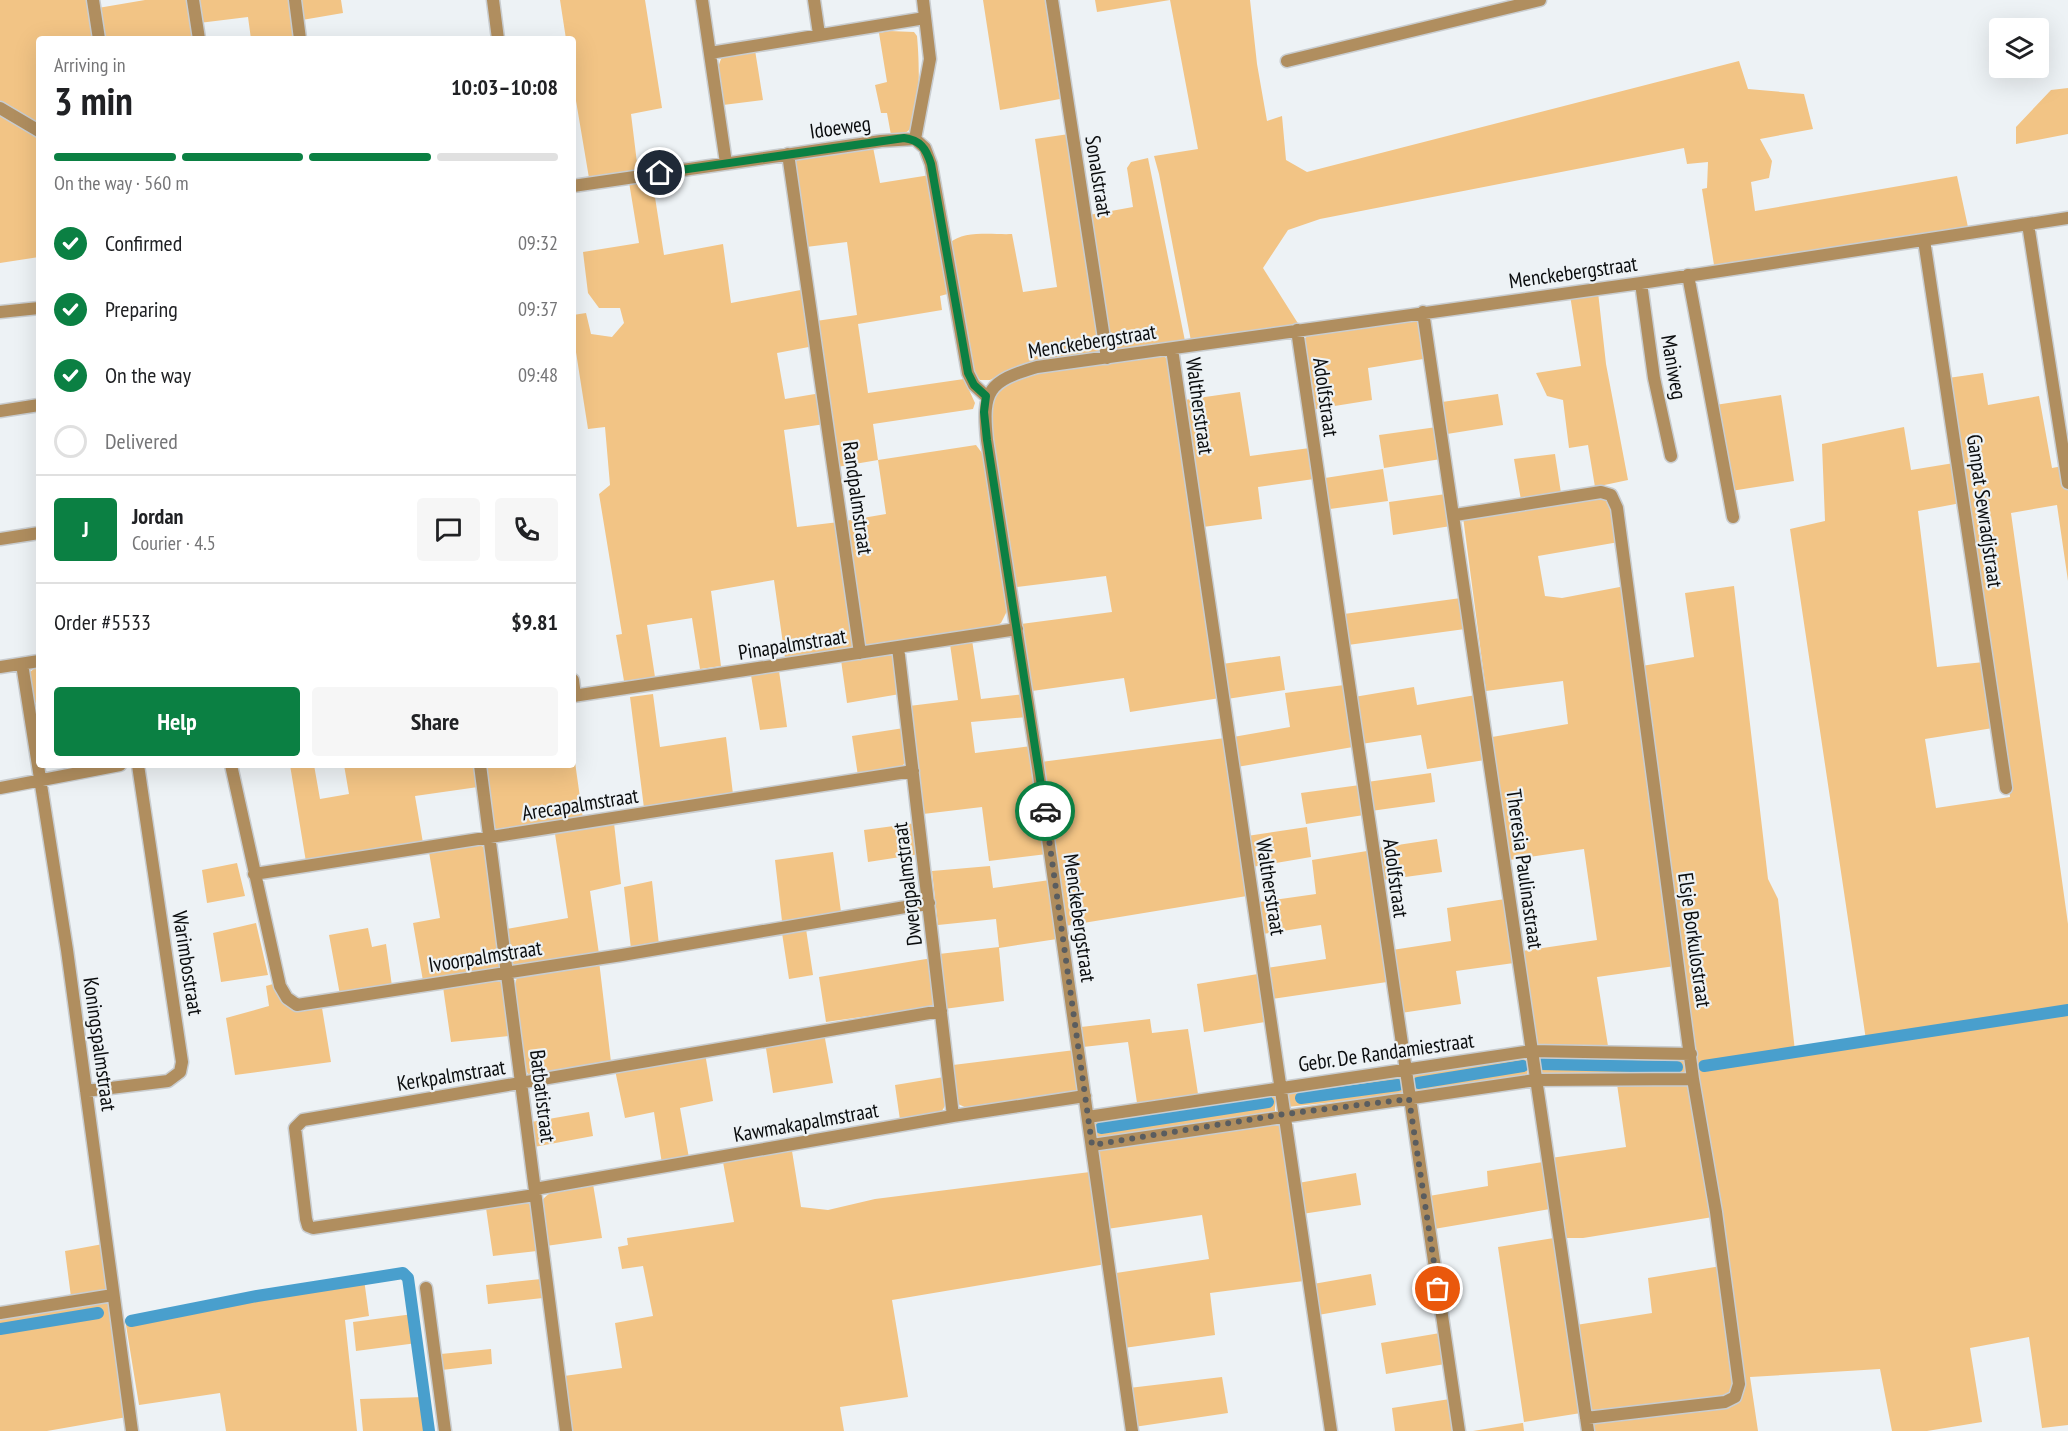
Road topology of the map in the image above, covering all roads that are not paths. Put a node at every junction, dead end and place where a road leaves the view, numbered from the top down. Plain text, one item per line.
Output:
1 (93, 0) edge
2 (193, 0) edge
3 (295, 0) edge
4 (493, 0) edge
5 (702, 0) edge
6 (814, 0) edge
7 (923, 0) edge
8 (1052, 0) edge
9 (1540, 0) edge
10 (925, 18) junction
11 (819, 34) junction
12 (99, 36) edge
13 (199, 36) edge
14 (300, 36) edge
15 (498, 36) edge
16 (710, 53) junction
17 (1287, 61) dead end
18 (0, 108) edge
19 (36, 129) edge
20 (915, 139) junction
21 (788, 154) junction
22 (726, 163) junction
23 (576, 186) edge
24 (2068, 218) edge
25 (2028, 224) junction
26 (1924, 240) junction
27 (1688, 275) junction
28 (1641, 283) junction
29 (36, 308) edge
30 (0, 312) edge
31 (1423, 312) junction
32 (1297, 330) junction
33 (1172, 349) junction
34 (1107, 358) junction
35 (986, 396) junction
36 (36, 405) edge
37 (0, 411) edge
38 (1671, 456) dead end
39 (2068, 483) edge
40 (1455, 515) junction
41 (1733, 518) dead end
42 (36, 533) edge
43 (0, 539) edge
44 (1017, 629) junction
45 (898, 647) junction
46 (860, 653) junction
47 (36, 662) edge
48 (22, 664) junction
49 (0, 668) edge
50 (576, 696) edge
51 (36, 750) edge
52 (39, 768) edge
53 (105, 768) edge
54 (138, 768) edge
55 (232, 768) edge
56 (480, 768) edge
57 (913, 771) junction
58 (41, 781) junction
59 (0, 788) edge
60 (2006, 788) dead end
61 (490, 838) junction
62 (254, 874) junction
63 (929, 903) junction
64 (507, 972) junction
65 (941, 1011) junction
66 (1531, 1051) junction
67 (1691, 1054) junction
68 (1404, 1068) junction
69 (1693, 1079) junction
70 (1535, 1080) junction
71 (522, 1083) junction
72 (1281, 1087) junction
73 (86, 1091) junction
74 (1085, 1096) junction
75 (1409, 1099) junction
76 (1285, 1114) junction
77 (953, 1116) junction
78 (1088, 1117) junction
79 (1092, 1145) junction
80 (535, 1192) junction
81 (426, 1288) dead end
82 (113, 1295) junction
83 (0, 1313) edge
84 (1587, 1425) edge
85 (132, 1431) edge
86 (445, 1431) edge
87 (566, 1431) edge
88 (1132, 1431) edge
89 (1331, 1431) edge
90 (1459, 1431) edge

1 - 12 street
2 - 13 street
3 - 14 street
4 - 15 street
5 - 16 street
6 - 11 street
7 - 10 street
8 - 34 street, Sonalstraat
9 - 17 street
10 - 11 street
10 - 20 street
11 - 16 street
16 - 22 street
18 - 19 street
20 - 21 street, Idoeweg
20 - 35 street
21 - 22 street, Idoeweg
21 - 46 street, Randpalmstraat
22 - 23 street, Idoeweg
24 - 25 street, Menckebergstraat
25 - 26 street, Menckebergstraat
25 - 39 street
26 - 27 street, Menckebergstraat
26 - 60 street, Ganpat Sewradjstraat
27 - 28 street, Menckebergstraat
27 - 41 street
28 - 31 street, Menckebergstraat
28 - 38 street, Maniweg
29 - 30 street
31 - 32 street, Menckebergstraat
31 - 40 street, Theresia Paulinastraat
32 - 33 street, Menckebergstraat
32 - 68 street, Adolfstraat
33 - 34 street, Menckebergstraat
33 - 72 street, Waltherstraat
34 - 35 street, Menckebergstraat
35 - 44 street, Menckebergstraat
36 - 37 street
40 - 66 street, Theresia Paulinastraat
40 - 67 street, Elsje Borkulostraat
42 - 43 street
44 - 45 street, Pinapalmstraat
44 - 74 street, Menckebergstraat
45 - 46 street, Pinapalmstraat
45 - 57 street, Dwergpalmstraat
46 - 50 street, Pinapalmstraat
47 - 48 street
48 - 49 street
48 - 51 street, Koningspalmstraat
52 - 58 street, Koningspalmstraat
53 - 58 street
54 - 73 street, Warimbostraat
55 - 62 street, Ivoorpalmstraat
56 - 61 street, Batbatistraat
57 - 61 street, Arecapalmstraat
57 - 63 street, Dwergpalmstraat
58 - 59 street
58 - 73 street, Koningspalmstraat
61 - 62 street, Arecapalmstraat
61 - 64 street, Batbatistraat
62 - 64 street, Ivoorpalmstraat
63 - 64 street, Ivoorpalmstraat
63 - 65 street, Dwergpalmstraat
64 - 71 street, Batbatistraat
65 - 71 street, Kerkpalmstraat
65 - 77 street, Dwergpalmstraat
66 - 67 street, Gebr. De Randamiestraat
66 - 68 street, Gebr. De Randamiestraat
66 - 70 street, Theresia Paulinastraat
67 - 69 street, Elsje Borkulostraat
68 - 72 street, Gebr. De Randamiestraat
68 - 75 street, Adolfstraat
69 - 70 street
69 - 84 street, Elsje Borkulostraat
70 - 75 street
70 - 84 street, Theresia Paulinastraat
71 - 80 street, Batbatistraat
71 - 80 street, Kerkpalmstraat
72 - 76 street, Waltherstraat
72 - 78 street, Gebr. De Randamiestraat
73 - 82 street, Koningspalmstraat
74 - 77 street, Kawmakapalmstraat
74 - 78 street, Menckebergstraat
75 - 76 street
75 - 90 street, Adolfstraat
76 - 79 street
76 - 89 street, Waltherstraat
77 - 80 street, Kawmakapalmstraat
78 - 79 street, Menckebergstraat
79 - 88 street, Menckebergstraat
80 - 87 street, Batbatistraat
81 - 86 street
82 - 83 street
82 - 85 street, Koningspalmstraat

